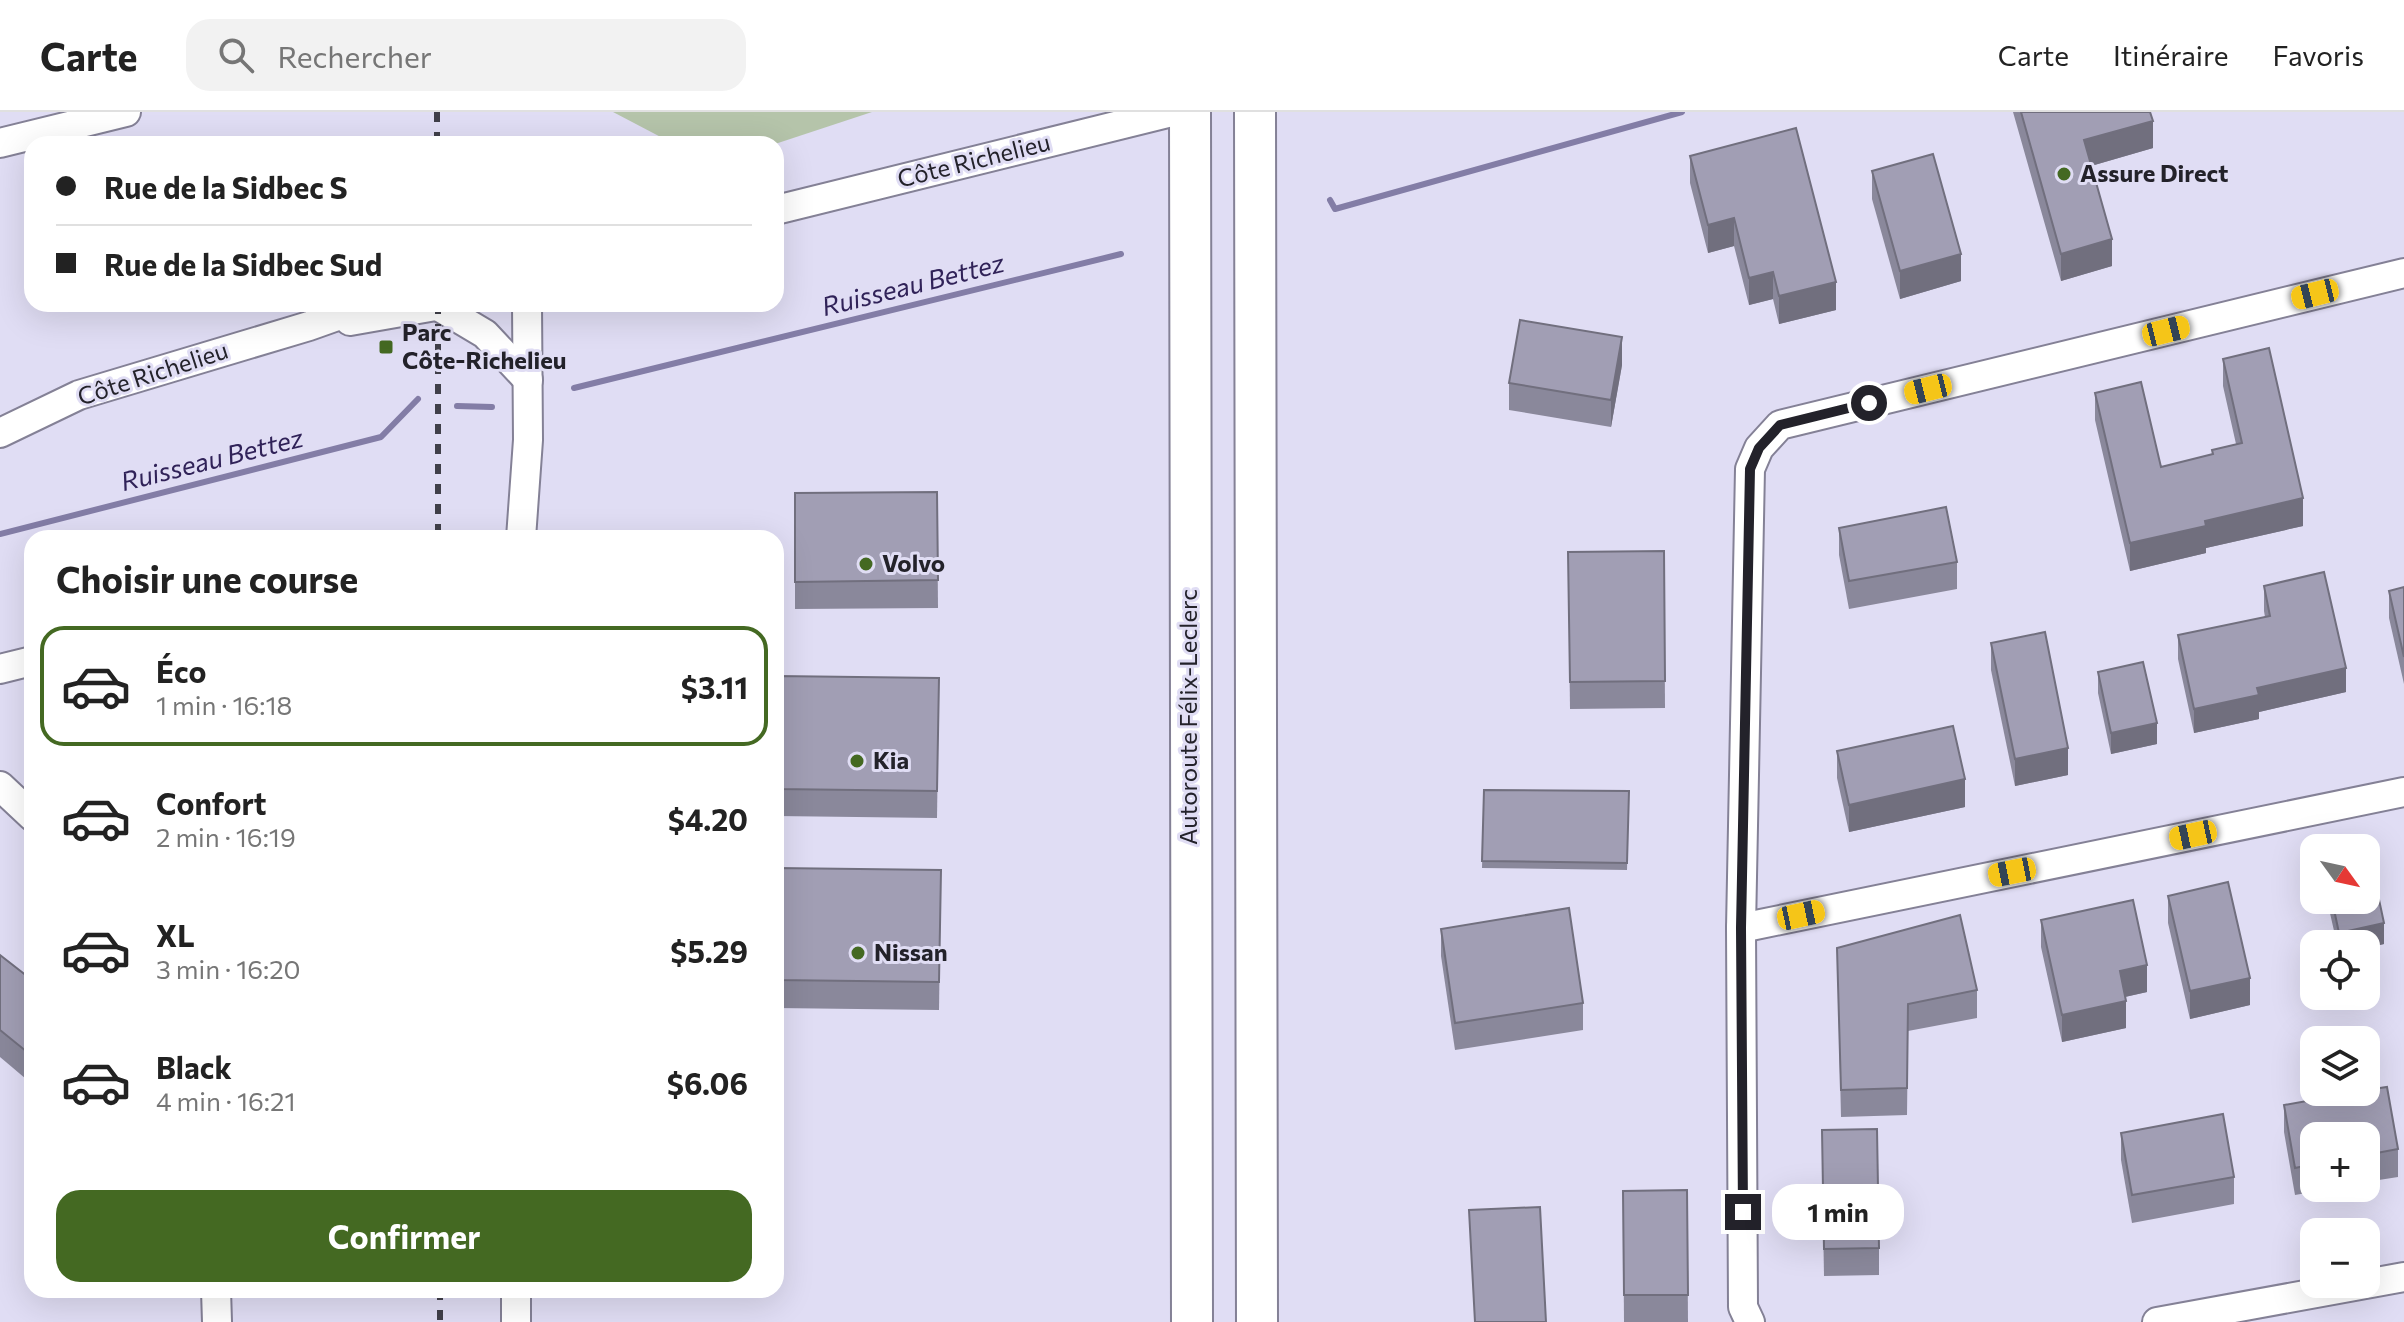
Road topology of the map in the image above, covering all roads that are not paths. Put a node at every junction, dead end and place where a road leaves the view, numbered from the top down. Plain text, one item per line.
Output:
1 (126, 112) edge
2 (1172, 112) edge
3 (1190, 112) edge
4 (1255, 112) edge
5 (28, 136) edge
6 (24, 137) edge
7 (0, 143) edge
8 (784, 208) edge
9 (2404, 273) edge
10 (348, 312) edge
11 (409, 312) edge
12 (453, 312) edge
13 (527, 312) edge
14 (309, 326) junction
15 (528, 380) junction
16 (0, 433) edge
17 (522, 530) edge
18 (24, 663) edge
19 (0, 669) edge
20 (0, 786) edge
21 (2404, 792) edge
22 (24, 808) edge
23 (1741, 928) junction
24 (2404, 1277) edge
25 (216, 1298) edge
26 (516, 1298) edge
27 (217, 1322) edge
28 (516, 1322) edge
29 (1192, 1322) edge
30 (1257, 1322) edge
31 (1750, 1322) edge
32 (2157, 1322) edge

1 - 5 street
2 - 8 street, Côte Richelieu
3 - 29 highway, Autoroute Félix-Leclerc
4 - 30 highway
6 - 7 street
9 - 23 street
10 - 14 street, Côte Richelieu
11 - 14 street, Côte Richelieu
12 - 15 street
13 - 15 street
14 - 16 street, Côte Richelieu
15 - 17 street
18 - 19 street
20 - 22 street
21 - 23 street
23 - 31 street
24 - 32 street
25 - 27 street
26 - 28 street

